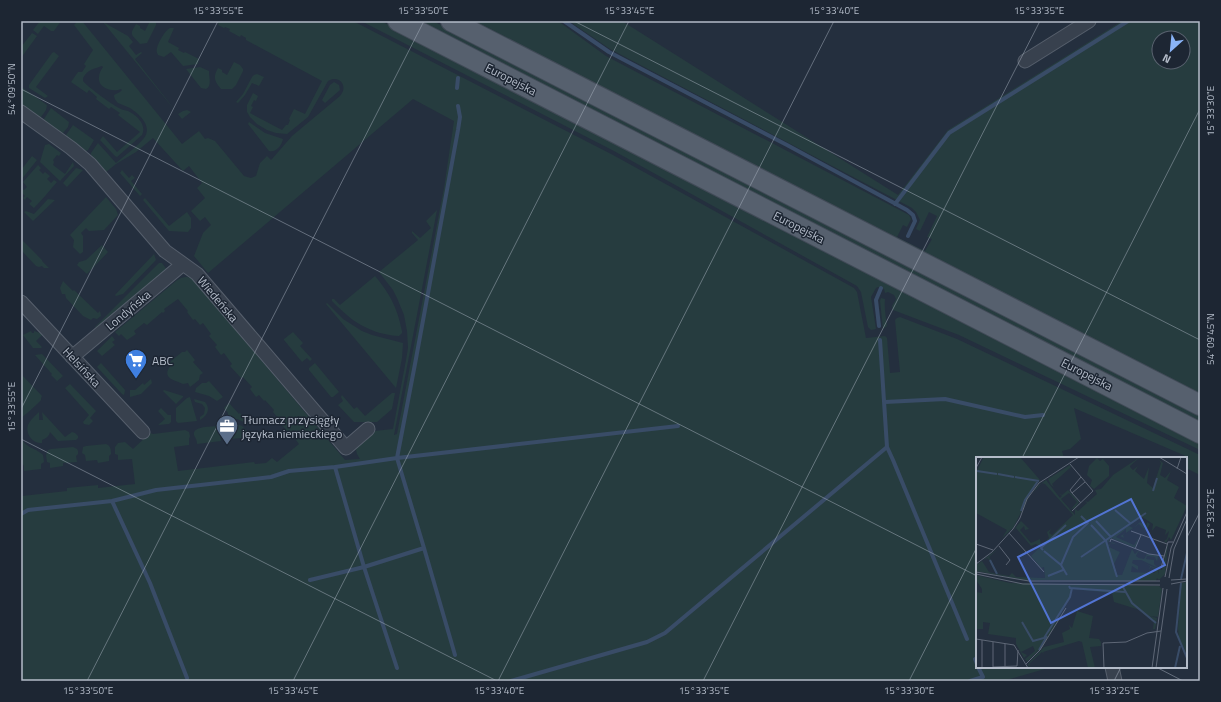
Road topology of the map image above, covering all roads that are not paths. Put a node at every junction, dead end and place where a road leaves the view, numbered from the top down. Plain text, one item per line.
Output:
1 (398, 21) edge
2 (451, 21) edge
3 (1089, 21) edge
4 (1025, 61) dead end
5 (21, 112) edge
6 (183, 264) junction
7 (21, 302) edge
8 (72, 356) junction
9 (1200, 405) edge
10 (368, 429) dead end
11 (143, 432) dead end
12 (1200, 433) edge
13 (1112, 668) edge
14 (1115, 681) edge

1 - 12 main road, Europejska
2 - 9 main road, Europejska
3 - 4 street
5 - 6 street, Wiedeńska
6 - 8 street, Londyńska
6 - 10 street, Wiedeńska
7 - 8 street, Helsińska
8 - 11 street, Helsińska
13 - 14 street

